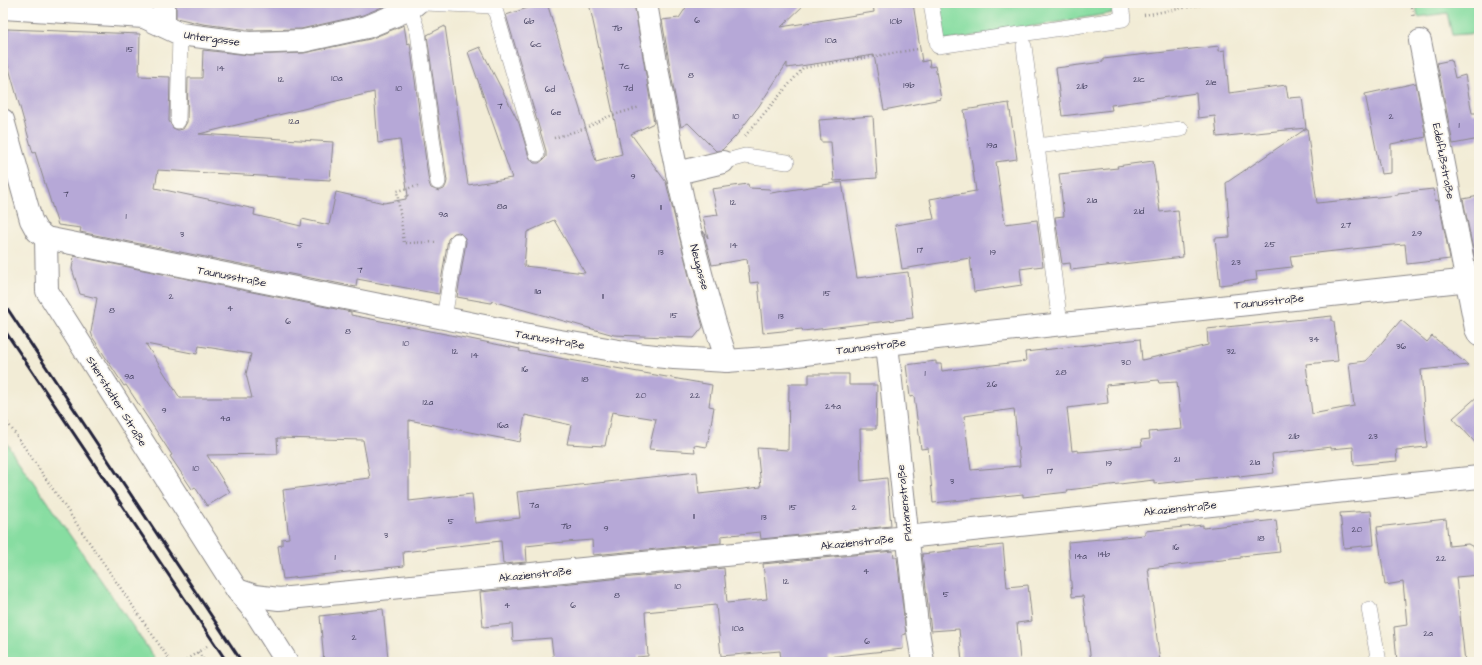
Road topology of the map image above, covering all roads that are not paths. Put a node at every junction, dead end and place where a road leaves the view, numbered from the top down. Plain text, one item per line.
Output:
1 (164, 3) edge
2 (646, 3) edge
3 (931, 3) edge
4 (1122, 3) edge
5 (417, 5) edge
6 (3, 8) edge
7 (172, 30) junction
8 (1420, 41) dead end
9 (1024, 46) dead end
10 (3, 120) edge
11 (178, 121) dead end
12 (1181, 129) dead end
13 (1036, 146) junction
14 (536, 149) road end
15 (723, 162) joint
16 (787, 162) dead end
17 (677, 173) junction
18 (438, 182) road end
19 (46, 238) junction
20 (457, 241) road end
21 (1473, 279) edge
22 (444, 318) junction
23 (1060, 324) junction
24 (1479, 335) edge
25 (887, 344) junction
26 (727, 361) junction
27 (1479, 477) edge
28 (908, 537) junction
29 (236, 590) junction
30 (1369, 609) dead end
31 (287, 662) edge
32 (923, 662) edge
33 (1379, 662) edge

1 - 7 street
2 - 17 street, Neugasse
3 - 4 lane
5 - 7 street, Untergasse
5 - 14 lane
5 - 18 lane
6 - 7 street, Untergasse
7 - 11 lane
8 - 21 street, Edelflußstraße
9 - 13 lane
10 - 19 street
12 - 13 lane
13 - 23 lane
15 - 16 lane
15 - 17 street
17 - 26 street, Neugasse
19 - 22 street, Taunusstraße
19 - 29 street, Stierstadter Straße
20 - 22 lane
21 - 23 street, Taunusstraße
21 - 24 street, Edelflußstraße
22 - 26 street, Taunusstraße
23 - 25 street, Taunusstraße
25 - 26 street, Taunusstraße
25 - 28 street, Platanenstraße
27 - 28 street, Akazienstraße
28 - 29 street, Akazienstraße
28 - 32 street, Platanenstraße
29 - 31 street, Stierstadter Straße
30 - 33 lane

